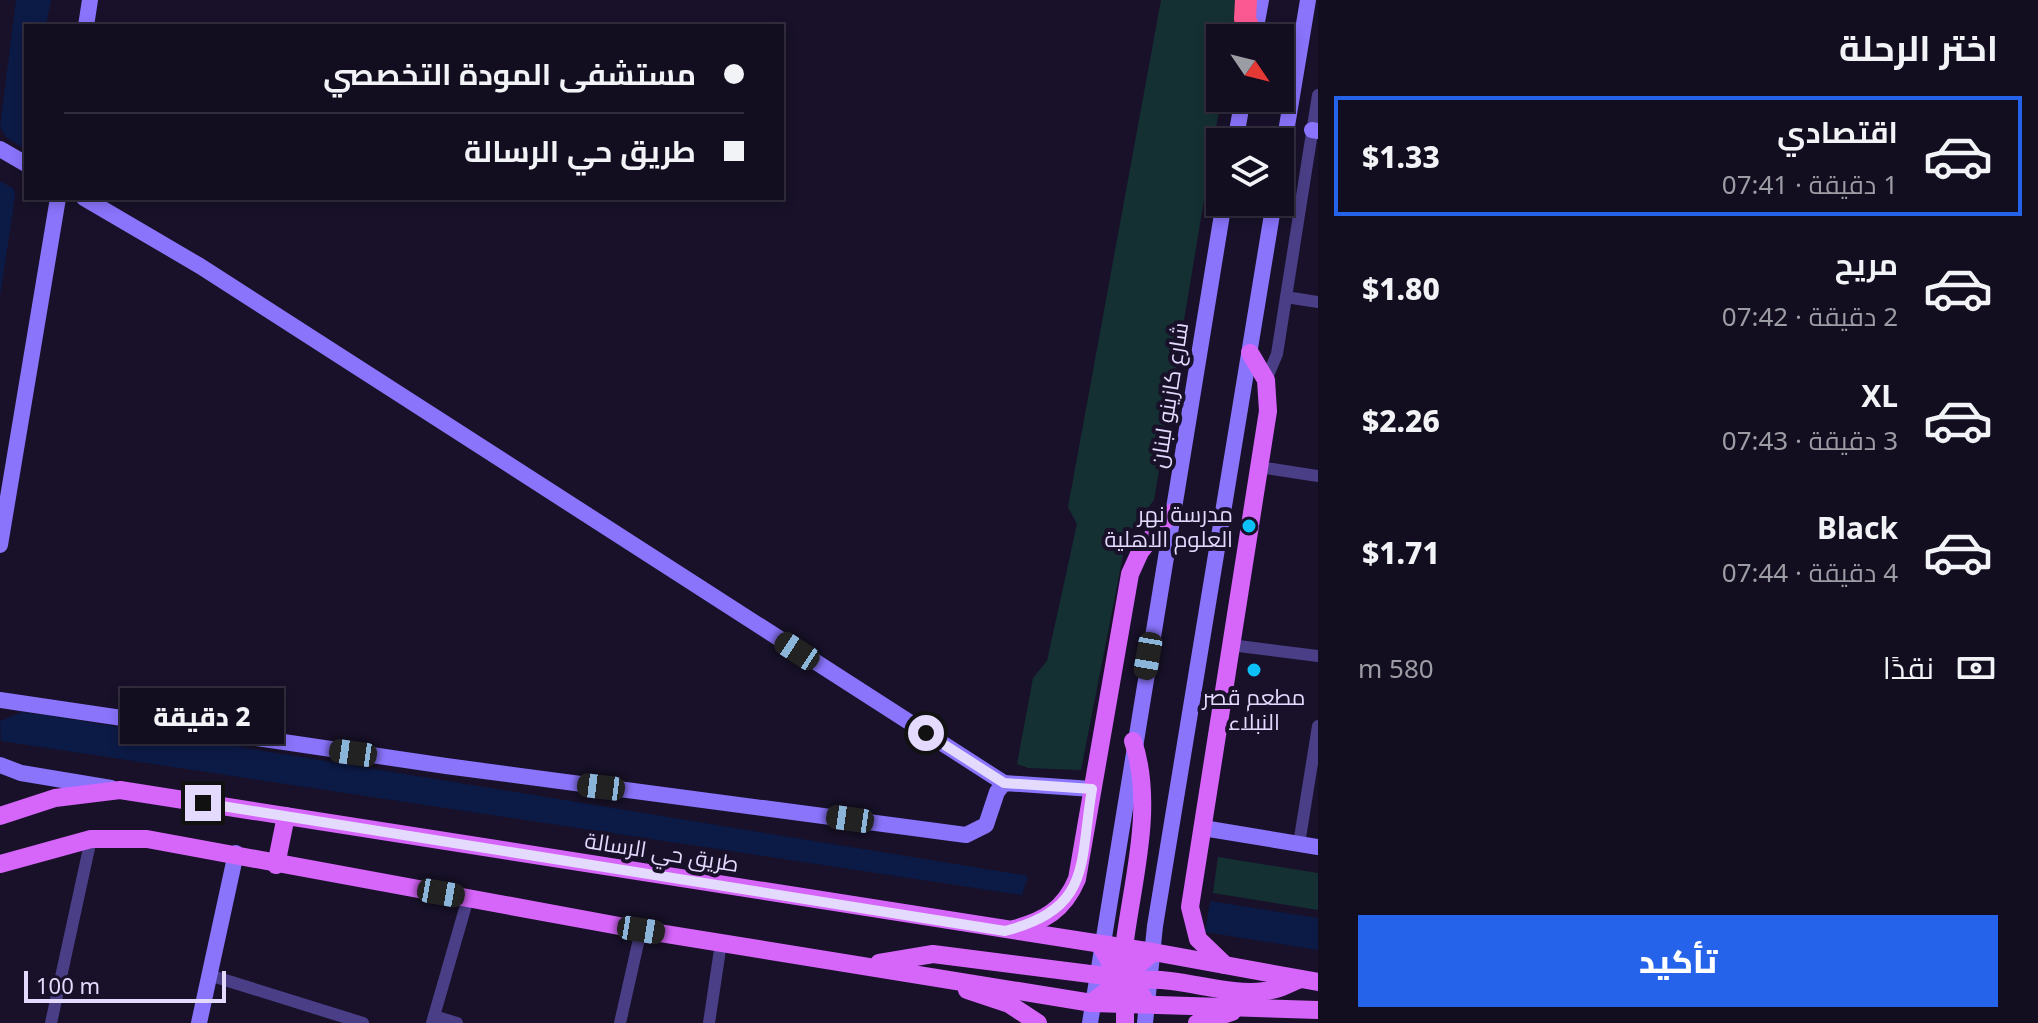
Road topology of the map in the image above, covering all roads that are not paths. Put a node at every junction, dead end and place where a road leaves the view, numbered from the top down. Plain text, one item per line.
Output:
1 (90, 0) edge
2 (1246, 0) edge
3 (1261, 0) edge
4 (1308, 0) edge
5 (86, 24) edge
6 (1247, 24) edge
7 (1257, 24) edge
8 (1318, 95) edge
9 (1287, 128) edge
10 (1315, 130) edge
11 (0, 149) edge
12 (24, 163) edge
13 (58, 200) edge
14 (87, 200) edge
15 (1222, 216) edge
16 (1272, 216) edge
17 (1286, 297) junction
18 (1318, 302) edge
19 (1250, 353) junction
20 (1266, 380) junction
21 (1259, 467) junction
22 (1318, 476) edge
23 (1171, 513) junction
24 (0, 545) edge
25 (1231, 645) junction
26 (1318, 656) edge
27 (0, 700) edge
28 (1318, 726) edge
29 (1133, 741) junction
30 (0, 765) edge
31 (1004, 783) junction
32 (1092, 789) junction
33 (120, 790) junction
34 (0, 816) edge
35 (286, 816) junction
36 (1203, 828) junction
37 (91, 839) junction
38 (1299, 844) junction
39 (1318, 847) edge
40 (236, 853) junction
41 (0, 864) edge
42 (276, 865) junction
43 (468, 898) junction
44 (641, 930) junction
45 (1005, 931) junction
46 (721, 943) junction
47 (1100, 945) junction
48 (1124, 948) junction
49 (1153, 952) junction
50 (872, 965) junction
51 (1227, 967) junction
52 (209, 975) junction
53 (940, 976) junction
54 (1095, 976) junction
55 (1130, 978) junction
56 (1309, 980) edge
57 (1092, 1003) junction
58 (1147, 1004) junction
59 (1252, 1008) junction
60 (1318, 1010) edge
61 (1126, 1014) edge
62 (1270, 1016) edge
63 (433, 1020) edge
64 (51, 1023) edge
65 (199, 1023) edge
66 (363, 1023) edge
67 (457, 1023) edge
68 (620, 1023) edge
69 (709, 1023) edge
70 (1038, 1023) edge
71 (1090, 1023) edge
72 (1145, 1023) edge
73 (1197, 1023) edge

1 - 5 street
2 - 6 highway
3 - 7 street
4 - 9 street
8 - 10 street
10 - 17 street
11 - 12 street
13 - 24 street
14 - 31 street
15 - 23 street, شارع كازينو لبنان
16 - 19 street
17 - 18 street
17 - 20 street
19 - 20 main road
19 - 49 street
20 - 21 main road
21 - 22 street
21 - 25 main road
23 - 29 street, شارع كازينو لبنان
23 - 32 main road
25 - 26 street
25 - 36 main road
27 - 31 street
28 - 38 street
29 - 47 street, شارع كازينو لبنان
29 - 48 main road
30 - 33 street
31 - 32 street
32 - 45 main road
33 - 34 main road, طريق حي الرسالة
33 - 35 main road, طريق حي الرسالة
35 - 42 main road
35 - 45 main road, طريق حي الرسالة
36 - 38 street
36 - 51 main road
37 - 40 main road
37 - 41 main road
37 - 64 street
38 - 39 street
40 - 42 main road
40 - 52 street
42 - 43 main road
43 - 44 main road
43 - 63 street
44 - 46 main road
44 - 68 street
45 - 47 main road, طريق حي الرسالة
46 - 50 main road
46 - 69 street
47 - 48 main road, طريق حي الرسالة
47 - 54 street, شارع كازينو لبنان
47 - 55 main road
48 - 49 main road, طريق حي الرسالة
48 - 55 main road
49 - 51 main road, طريق حي الرسالة
49 - 55 main road
50 - 53 main road
50 - 54 main road
51 - 56 main road, طريق حي الرسالة
52 - 65 street
52 - 66 street
53 - 57 main road
53 - 70 main road
54 - 55 main road
54 - 57 street, شارع كازينو لبنان
55 - 56 main road
55 - 57 main road
55 - 58 main road
55 - 61 main road
57 - 61 main road
57 - 71 street, شارع كازينو لبنان
58 - 59 main road
58 - 61 main road
58 - 72 street
59 - 62 main road
59 - 73 main road
60 - 62 main road
63 - 67 street

